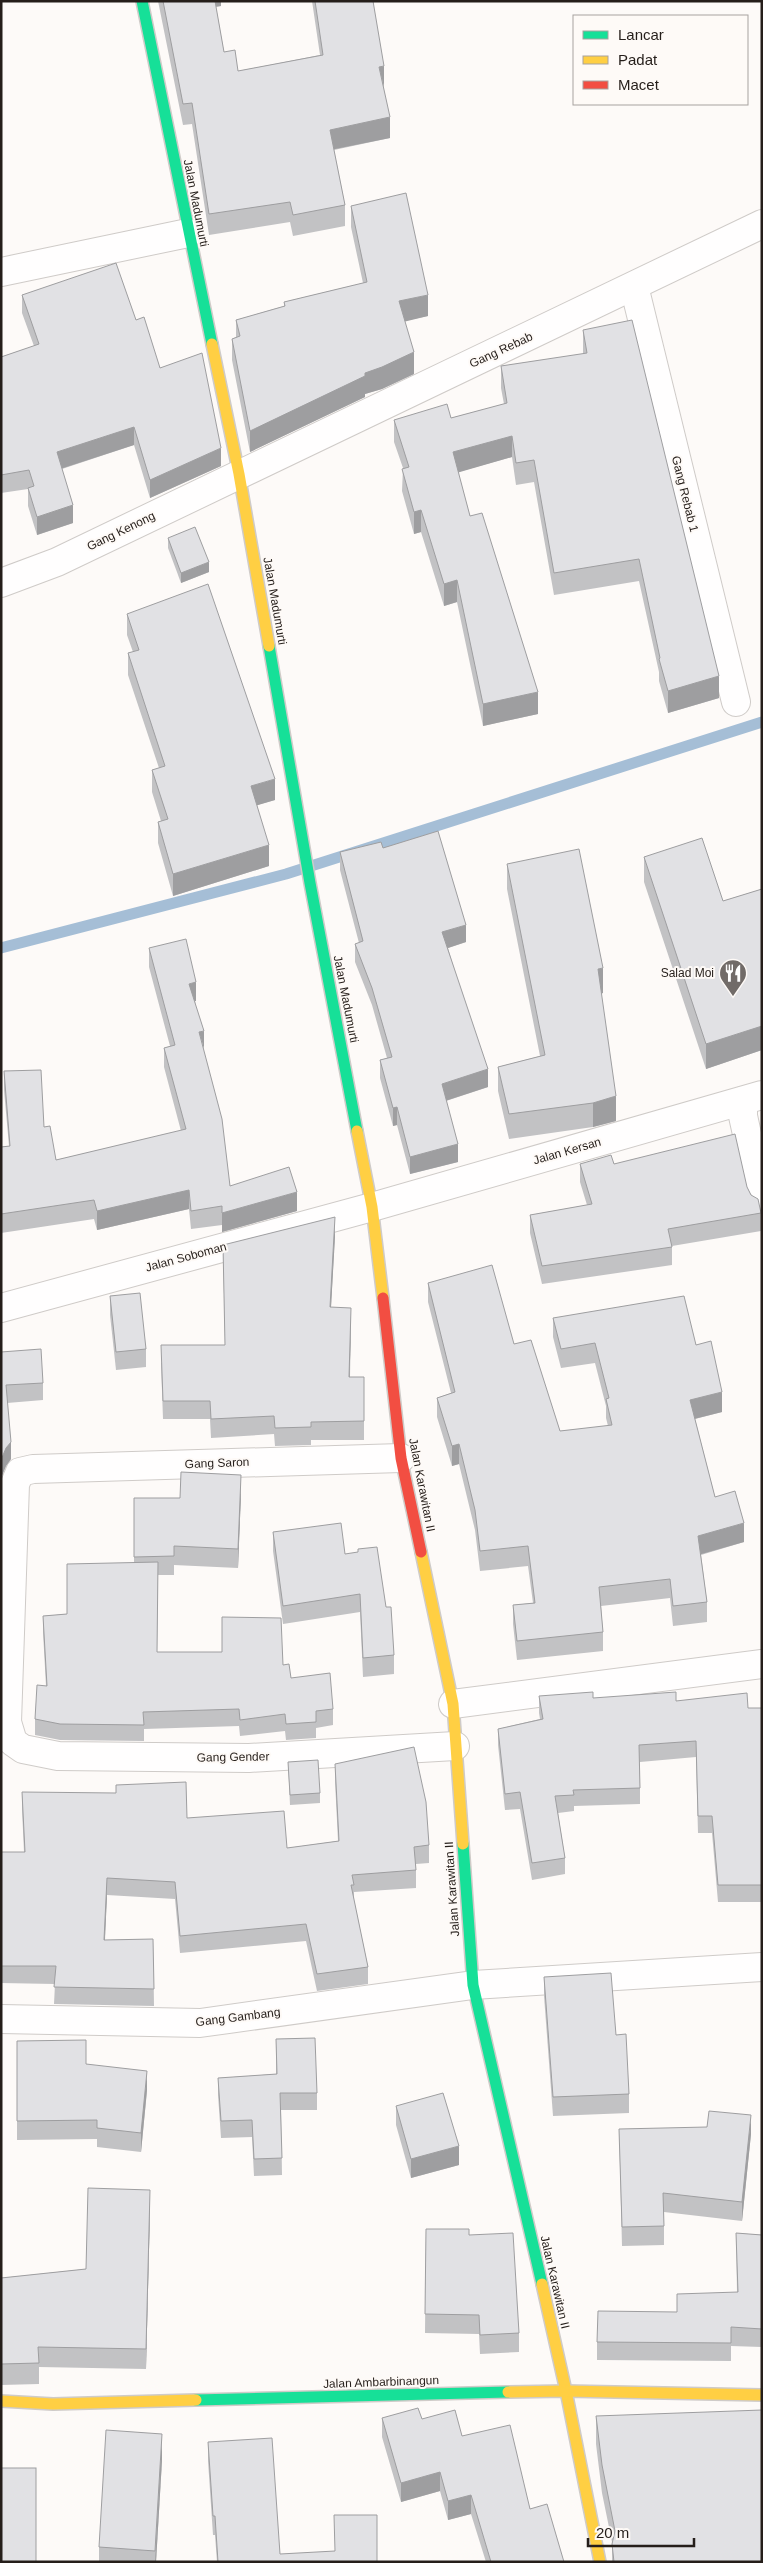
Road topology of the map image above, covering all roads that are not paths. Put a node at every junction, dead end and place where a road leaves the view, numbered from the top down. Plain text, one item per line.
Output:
1 (142, 1) edge
2 (762, 224) edge
3 (188, 233) junction
4 (1, 272) edge
5 (634, 286) junction
6 (238, 474) junction
7 (1, 583) edge
8 (736, 702) dead end
9 (753, 1098) edge
10 (762, 1202) edge
11 (372, 1207) junction
12 (1, 1308) edge
13 (402, 1458) junction
14 (762, 1664) edge
15 (453, 1704) junction
16 (13, 1742) joint
17 (455, 1746) junction
18 (762, 1967) edge
19 (473, 1985) junction
20 (1, 2019) edge
21 (566, 2391) junction
22 (762, 2395) edge
23 (1, 2401) edge
24 (600, 2562) edge

1 - 3 street, Jalan Madumurti
2 - 5 street, Gang Rebab
3 - 4 street
3 - 6 street, Jalan Madumurti
5 - 6 street, Gang Rebab
5 - 8 street, Gang Rebab 1
6 - 7 street, Gang Kenong
6 - 11 street, Jalan Madumurti
9 - 10 street
9 - 11 street, Jalan Kersan
11 - 12 street, Jalan Soboman
11 - 13 street, Jalan Karawitan II
13 - 15 street, Jalan Karawitan II
13 - 16 street, Gang Saron
14 - 15 street
15 - 17 street, Jalan Karawitan II
16 - 17 street, Gang Gender
17 - 19 street, Jalan Karawitan II
18 - 19 street, Gang Gambang
19 - 20 street, Gang Gambang
19 - 21 street, Jalan Karawitan II
21 - 22 street, Jalan Ambarbinangun
21 - 23 street, Jalan Ambarbinangun
21 - 24 street, Jalan Karawitan II

